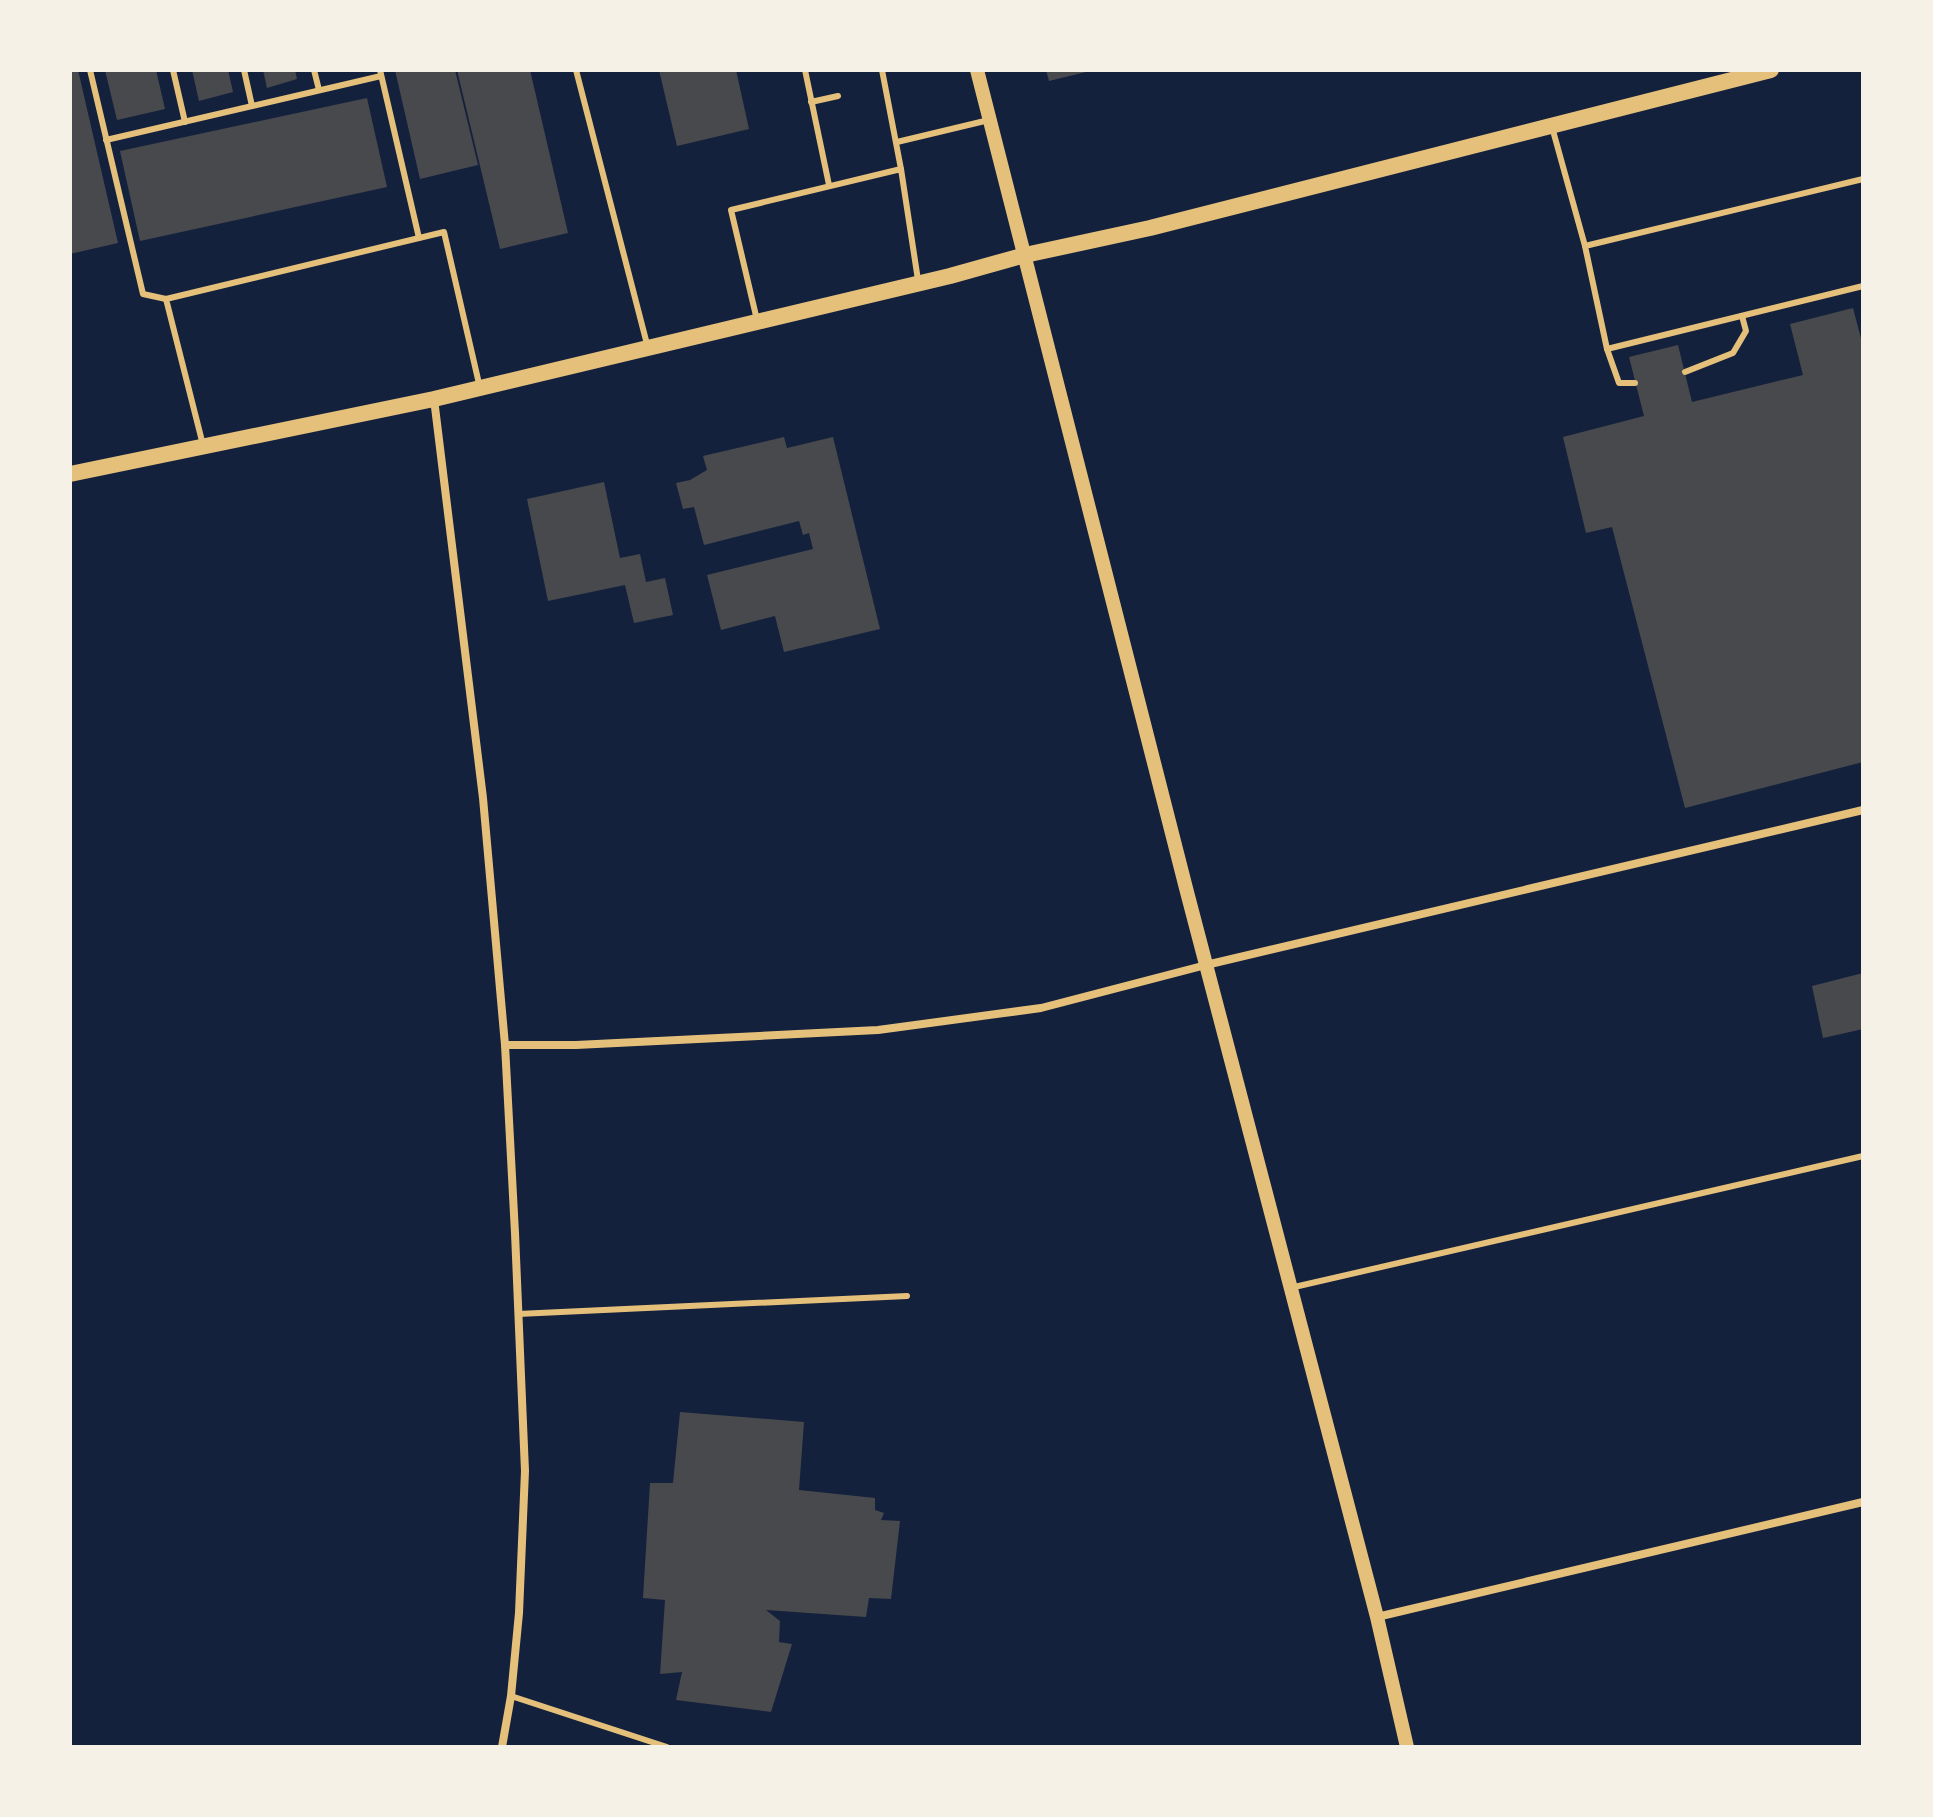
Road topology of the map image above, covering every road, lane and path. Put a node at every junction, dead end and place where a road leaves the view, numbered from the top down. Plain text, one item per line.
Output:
1 (90, 70) edge
2 (173, 70) edge
3 (244, 70) edge
4 (314, 70) edge
5 (576, 70) edge
6 (805, 70) edge
7 (882, 70) edge
8 (977, 70) edge
9 (1771, 70) edge
10 (381, 73) edge
11 (885, 86) junction
12 (874, 87) dead end
13 (319, 90) junction
14 (838, 96) dead end
15 (811, 102) junction
16 (252, 106) junction
17 (989, 120) junction
18 (185, 122) junction
19 (1552, 127) junction
20 (106, 140) junction
21 (897, 142) junction
22 (901, 169) junction
23 (1863, 179) edge
24 (829, 185) junction
25 (419, 238) junction
26 (1585, 246) junction
27 (1025, 255) junction
28 (918, 284) junction
29 (1863, 286) edge
30 (166, 299) junction
31 (1742, 316) junction
32 (757, 322) junction
33 (648, 348) junction
34 (1607, 349) junction
35 (1685, 372) dead end
36 (1635, 383) dead end
37 (480, 388) junction
38 (434, 399) junction
39 (204, 447) junction
40 (70, 474) edge
41 (1863, 810) edge
42 (1206, 965) junction
43 (505, 1045) junction
44 (1863, 1156) edge
45 (1290, 1288) junction
46 (907, 1296) dead end
47 (518, 1314) junction
48 (1863, 1502) edge
49 (1377, 1617) junction
50 (511, 1696) junction
51 (502, 1747) edge
52 (667, 1747) edge
53 (1407, 1747) edge

1 - 20 lane
2 - 18 lane
3 - 16 lane
4 - 13 lane
5 - 33 lane
6 - 15 lane
7 - 11 lane
8 - 17 street
9 - 19 main road
10 - 13 lane
10 - 25 lane
11 - 12 lane
11 - 21 lane
13 - 16 lane
14 - 15 lane
15 - 24 lane
16 - 18 lane
17 - 21 lane
17 - 27 street
18 - 20 lane
19 - 26 lane
19 - 27 main road
20 - 30 lane
21 - 22 lane
22 - 24 lane
22 - 28 lane
23 - 26 lane
24 - 32 lane
25 - 30 lane
25 - 37 lane
26 - 34 lane
27 - 28 main road
27 - 42 street
28 - 32 main road
29 - 31 lane
30 - 39 lane
31 - 34 lane
31 - 35 lane
32 - 33 main road
33 - 37 main road
34 - 36 lane
37 - 38 main road
38 - 39 main road
38 - 43 street
39 - 40 main road
41 - 42 street
42 - 43 street
42 - 45 street
43 - 47 street
44 - 45 lane
45 - 49 street
46 - 47 lane
47 - 50 street
48 - 49 street
49 - 53 street
50 - 51 street
50 - 52 lane

